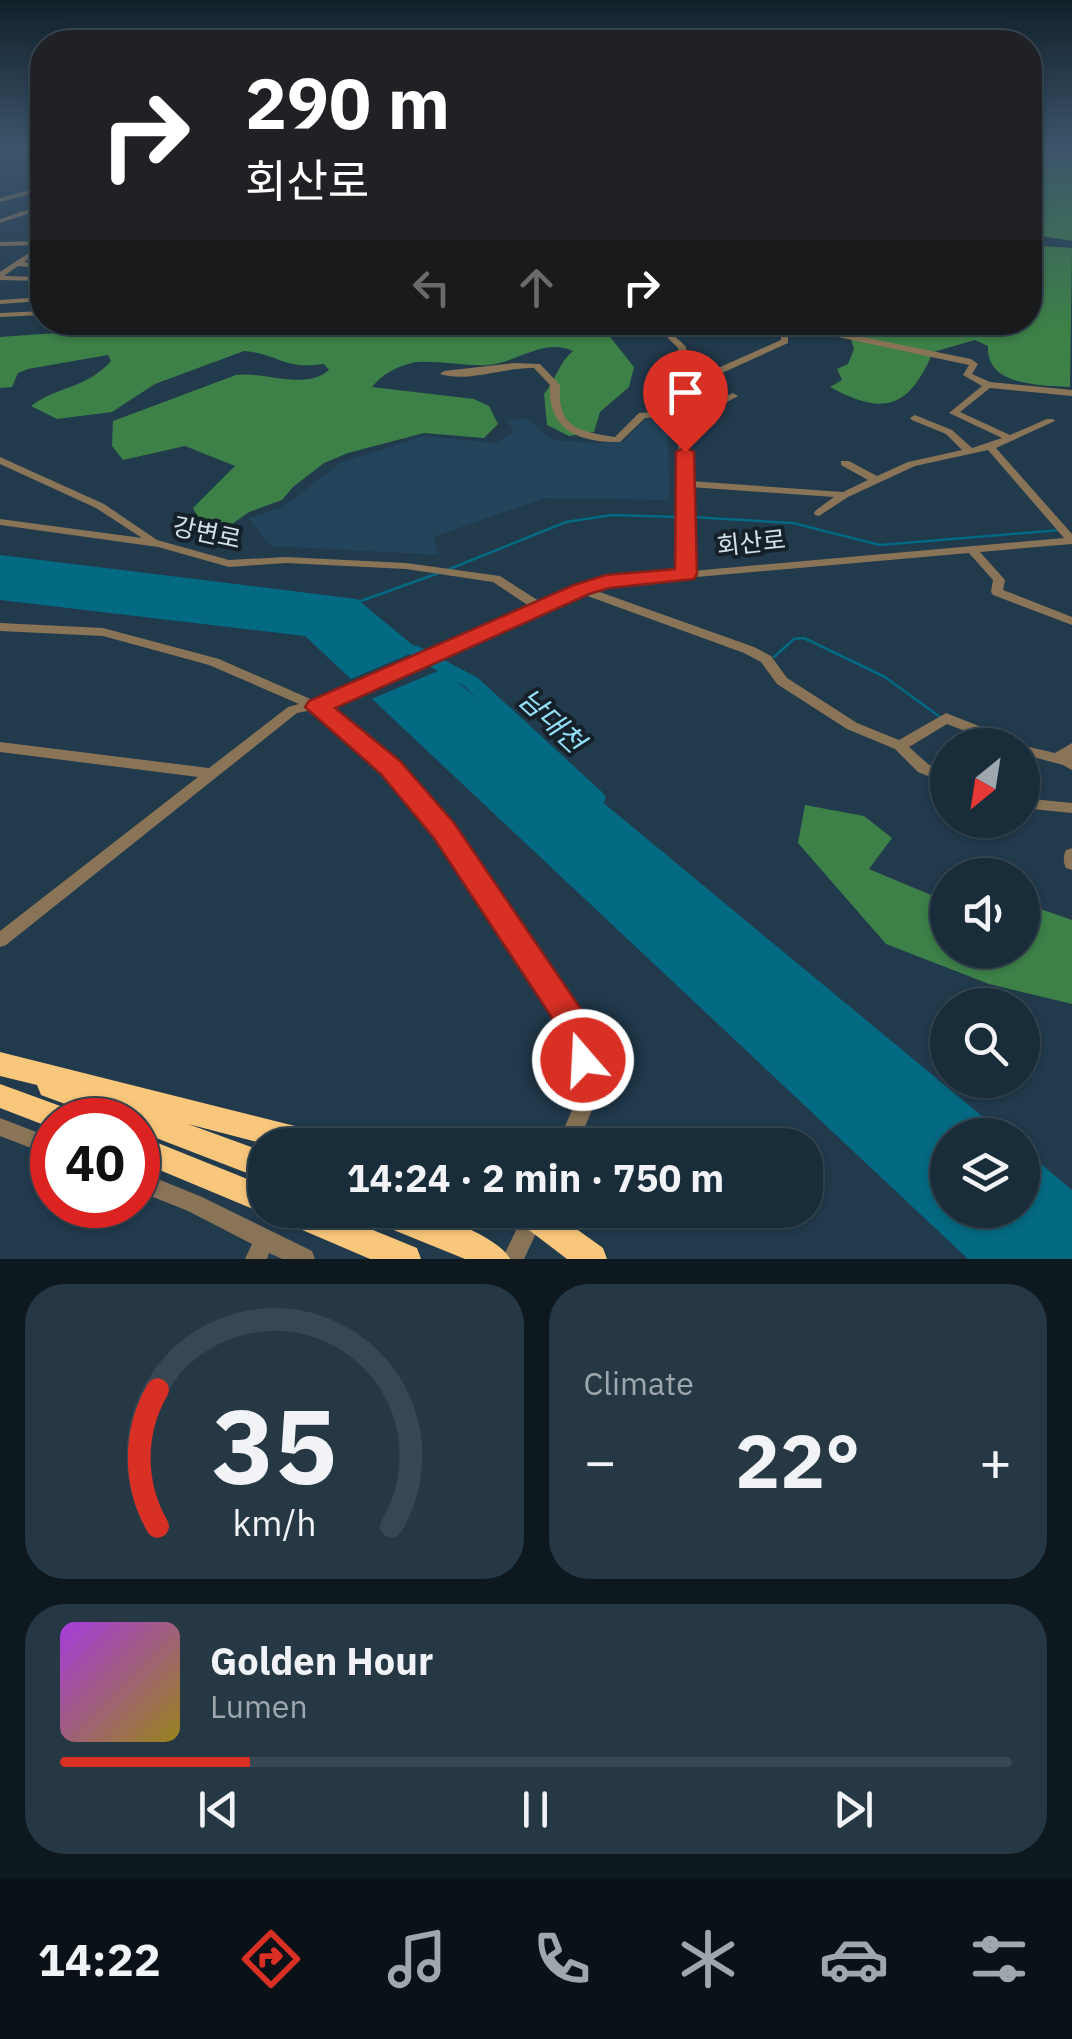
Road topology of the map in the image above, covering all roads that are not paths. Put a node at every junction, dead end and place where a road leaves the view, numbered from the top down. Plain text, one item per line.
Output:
1 (30, 210) edge
2 (0, 221) edge
3 (0, 240) edge
4 (30, 241) edge
5 (30, 253) edge
6 (18, 264) junction
7 (30, 265) edge
8 (0, 276) edge
9 (30, 278) edge
10 (30, 280) edge
11 (30, 300) edge
12 (0, 302) edge
13 (30, 314) edge
14 (0, 315) edge
15 (665, 335) edge
16 (784, 335) edge
17 (838, 335) edge
18 (683, 367) junction
19 (444, 374) dead end
20 (988, 386) junction
21 (1072, 393) edge
22 (733, 396) dead end
23 (685, 399) junction
24 (717, 404) junction
25 (684, 417) junction
26 (915, 418) dead end
27 (1050, 421) dead end
28 (1010, 438) junction
29 (990, 447) junction
30 (968, 451) junction
31 (0, 460) edge
32 (845, 463) dead end
33 (878, 481) junction
34 (686, 484) junction
35 (844, 496) junction
36 (819, 512) dead end
37 (0, 522) edge
38 (1067, 536) edge
39 (159, 544) junction
40 (971, 549) junction
41 (686, 574) junction
42 (582, 590) junction
43 (538, 612) junction
44 (1072, 621) edge
45 (0, 628) edge
46 (326, 704) junction
47 (971, 728) edge
48 (900, 746) junction
49 (0, 747) edge
50 (1040, 752) edge
51 (1069, 758) edge
52 (930, 771) edge
53 (208, 773) junction
54 (1040, 805) edge
55 (1072, 808) edge
56 (1072, 854) edge
57 (1072, 864) edge
58 (0, 940) edge
59 (0, 1064) edge
60 (0, 1096) edge
61 (30, 1107) edge
62 (0, 1126) edge
63 (252, 1128) edge
64 (574, 1128) edge
65 (30, 1138) edge
66 (160, 1157) edge
67 (248, 1159) edge
68 (160, 1190) edge
69 (248, 1193) edge
70 (332, 1228) edge
71 (427, 1228) edge
72 (525, 1228) edge
73 (551, 1228) edge
74 (260, 1249) edge
75 (304, 1259) edge
76 (406, 1259) edge
77 (495, 1259) edge
78 (514, 1259) edge
79 (592, 1259) edge

1 - 2 street
3 - 4 street
5 - 6 street
6 - 7 street
6 - 8 street
8 - 9 street
10 - 12 street
11 - 12 street
13 - 14 street
15 - 18 street
16 - 18 street
17 - 20 street
18 - 23 street
19 - 25 street
20 - 21 street
20 - 28 street
22 - 24 street
23 - 24 street
23 - 25 street
24 - 25 street
25 - 34 street
26 - 30 street
27 - 28 street
28 - 29 street
29 - 30 street
29 - 38 street
30 - 33 street
31 - 39 street
32 - 33 street
33 - 35 street
34 - 35 street
34 - 41 street
35 - 36 street
37 - 39 street, 강변로
38 - 40 street, 회산로
39 - 43 street, 강변로
40 - 41 street, 회산로
40 - 44 street
41 - 42 street, 회산로
42 - 43 street, 회산로
42 - 48 street
43 - 46 street, 회산로
45 - 46 street
46 - 53 street, 회산로
46 - 64 street
47 - 48 street
48 - 52 street
49 - 53 street
50 - 51 street
53 - 58 street, 회산로
54 - 55 street
56 - 57 street
59 - 63 highway
59 - 67 highway
60 - 61 highway
62 - 65 street
66 - 69 highway
68 - 74 street
70 - 76 highway
71 - 77 highway
72 - 78 street
73 - 79 highway
74 - 75 street

